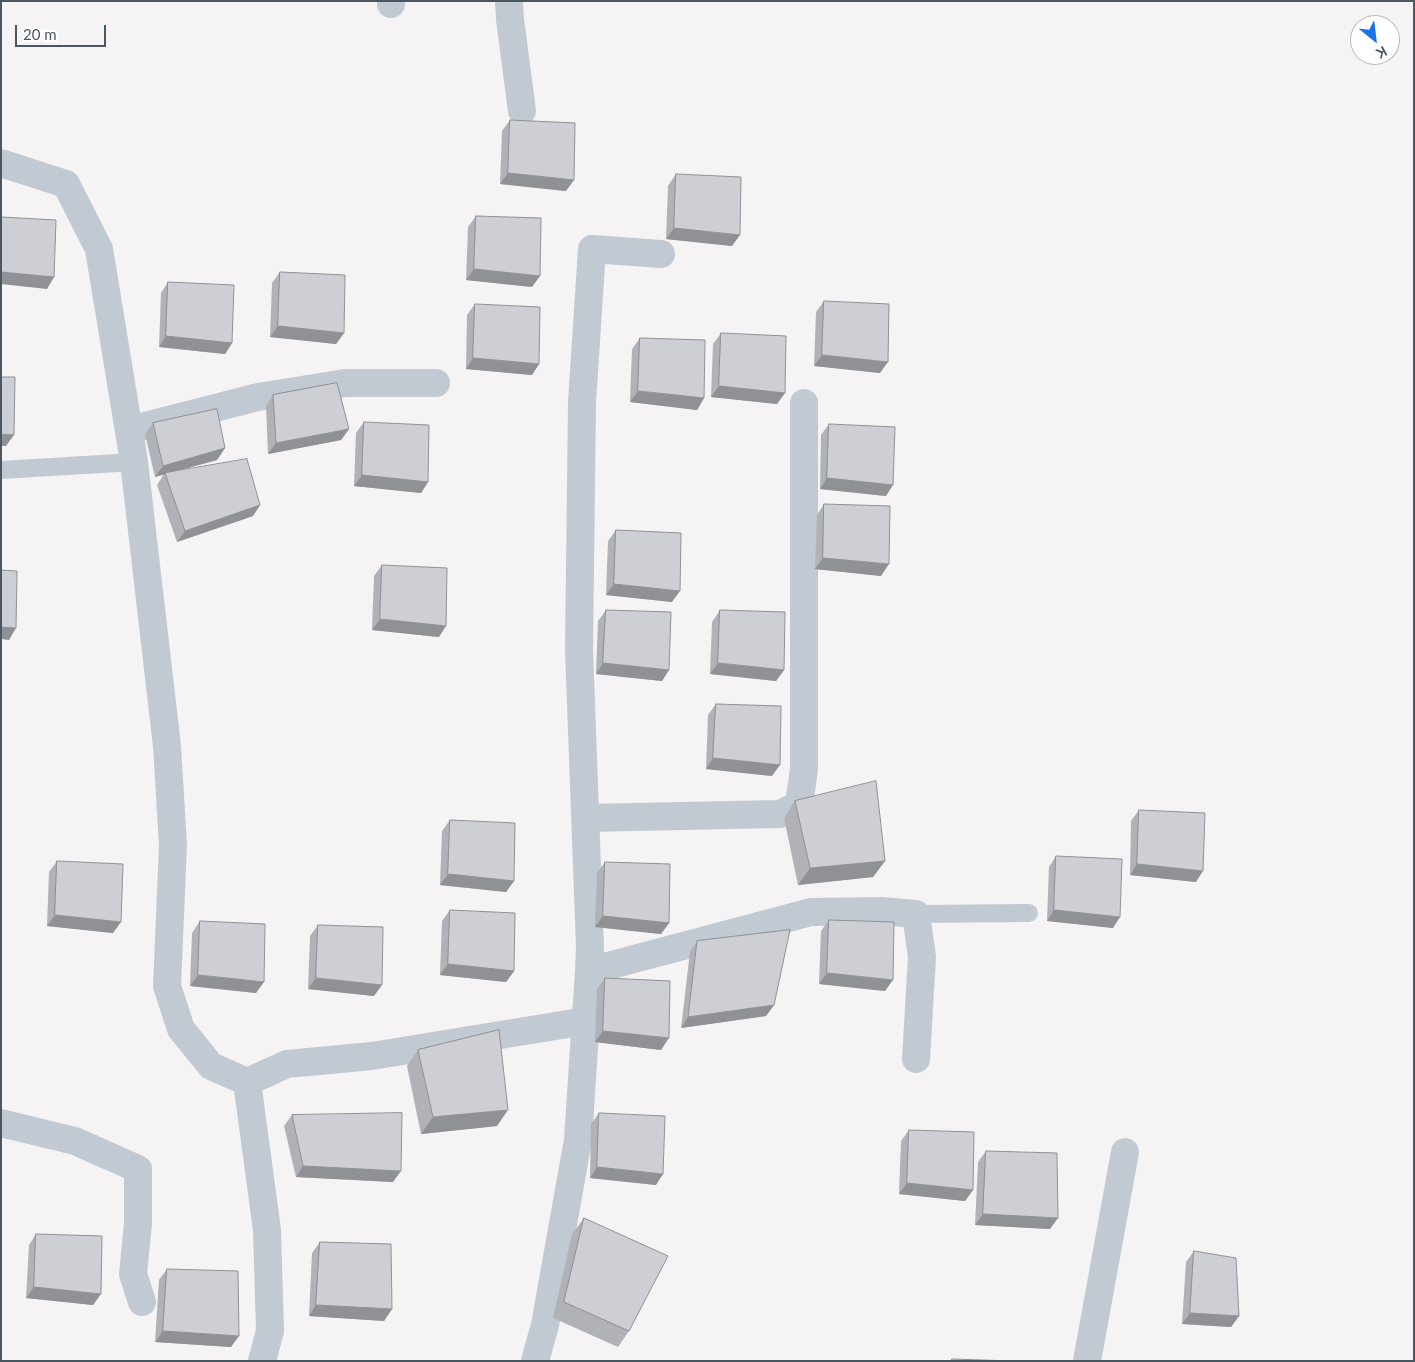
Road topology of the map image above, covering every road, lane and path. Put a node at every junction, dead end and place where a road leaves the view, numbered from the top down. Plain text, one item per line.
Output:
1 (509, 1) edge
2 (522, 111) dead end
3 (1, 163) edge
4 (661, 254) dead end
5 (436, 383) dead end
6 (804, 403) dead end
7 (129, 430) junction
8 (134, 462) junction
9 (1, 470) edge
10 (586, 818) junction
11 (1029, 913) dead end
12 (916, 914) junction
13 (589, 971) junction
14 (586, 1021) junction
15 (916, 1059) dead end
16 (247, 1082) junction
17 (1, 1123) edge
18 (1125, 1152) dead end
19 (142, 1302) dead end
20 (262, 1361) edge
21 (535, 1361) edge
22 (1087, 1361) edge

1 - 2 street
3 - 7 street
4 - 10 street
5 - 7 street
6 - 10 street
7 - 8 street
8 - 9 lane
8 - 16 street
10 - 13 street
11 - 12 lane
12 - 13 street
12 - 15 street
13 - 14 street
14 - 16 street
14 - 21 street
16 - 20 street
17 - 19 street
18 - 22 street

